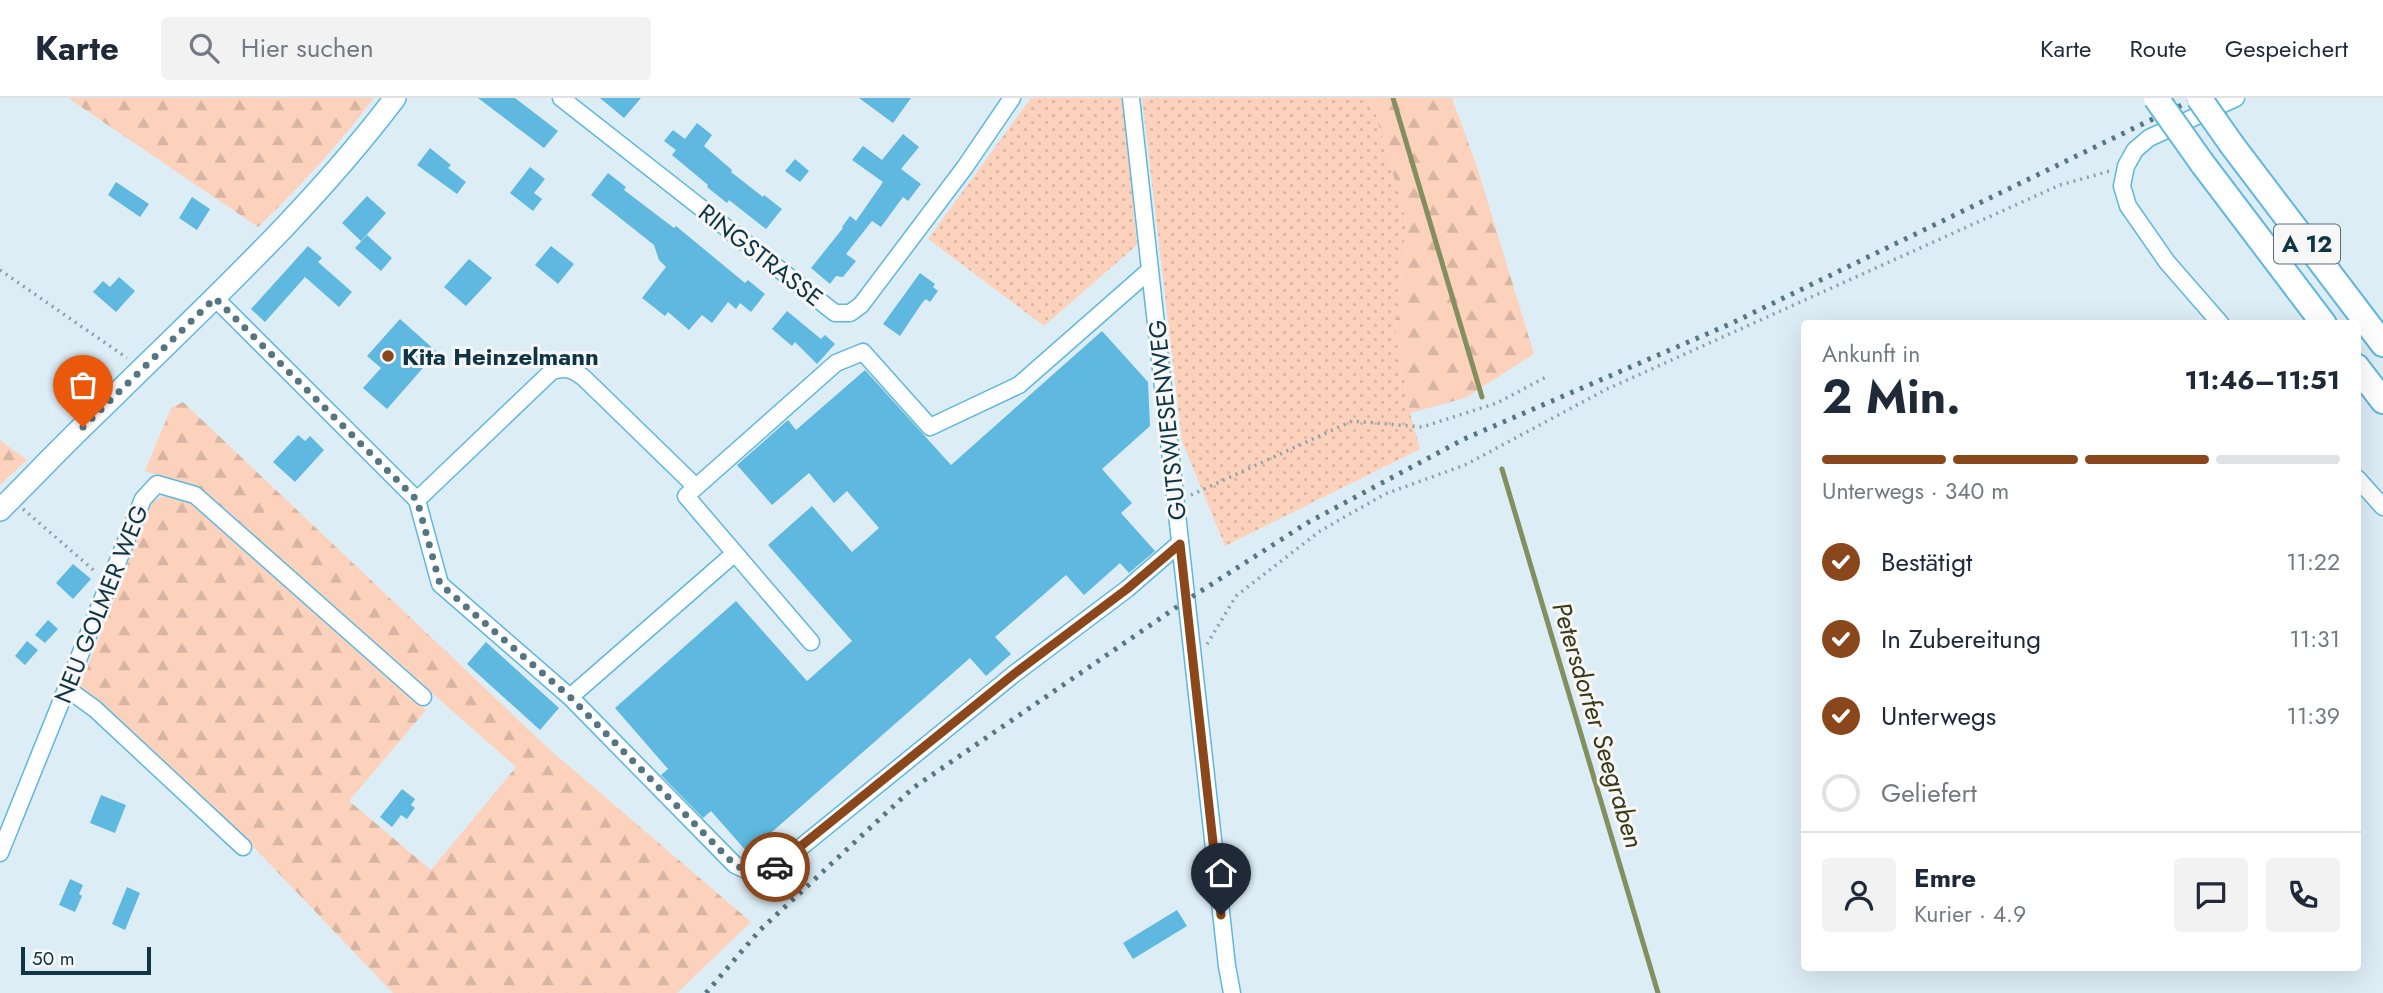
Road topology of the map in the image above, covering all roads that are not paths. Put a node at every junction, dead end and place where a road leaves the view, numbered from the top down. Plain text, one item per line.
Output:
1 (395, 98) edge
2 (561, 98) edge
3 (1012, 98) edge
4 (1131, 98) edge
5 (2156, 98) edge
6 (2199, 98) edge
7 (2236, 98) edge
8 (1150, 270) junction
9 (215, 298) junction
10 (2218, 320) edge
11 (2321, 320) edge
12 (2383, 344) edge
13 (2361, 372) edge
14 (2383, 401) edge
15 (2361, 482) edge
16 (696, 487) junction
17 (417, 500) junction
18 (6, 504) edge
19 (2383, 507) edge
20 (1180, 544) junction
21 (735, 553) junction
22 (811, 642) dead end
23 (66, 688) junction
24 (423, 697) dead end
25 (570, 697) junction
26 (243, 847) dead end
27 (0, 853) edge
28 (1232, 993) edge

1 - 9 main road
2 - 3 street, RINGSTRASSE
4 - 8 street, GUTSWIESENWEG
5 - 11 highway, A 12, bridge
6 - 12 highway, A 12, bridge
7 - 10 street
8 - 16 street
8 - 20 street, GUTSWIESENWEG
9 - 17 street
9 - 18 main road
13 - 14 highway
15 - 19 street
16 - 17 street
16 - 21 street
17 - 25 street
20 - 25 street
20 - 28 street, GUTSWIESENWEG
21 - 22 street
21 - 25 street
23 - 24 street, NEU GOLMER WEG
23 - 26 street
23 - 27 street, NEU GOLMER WEG

